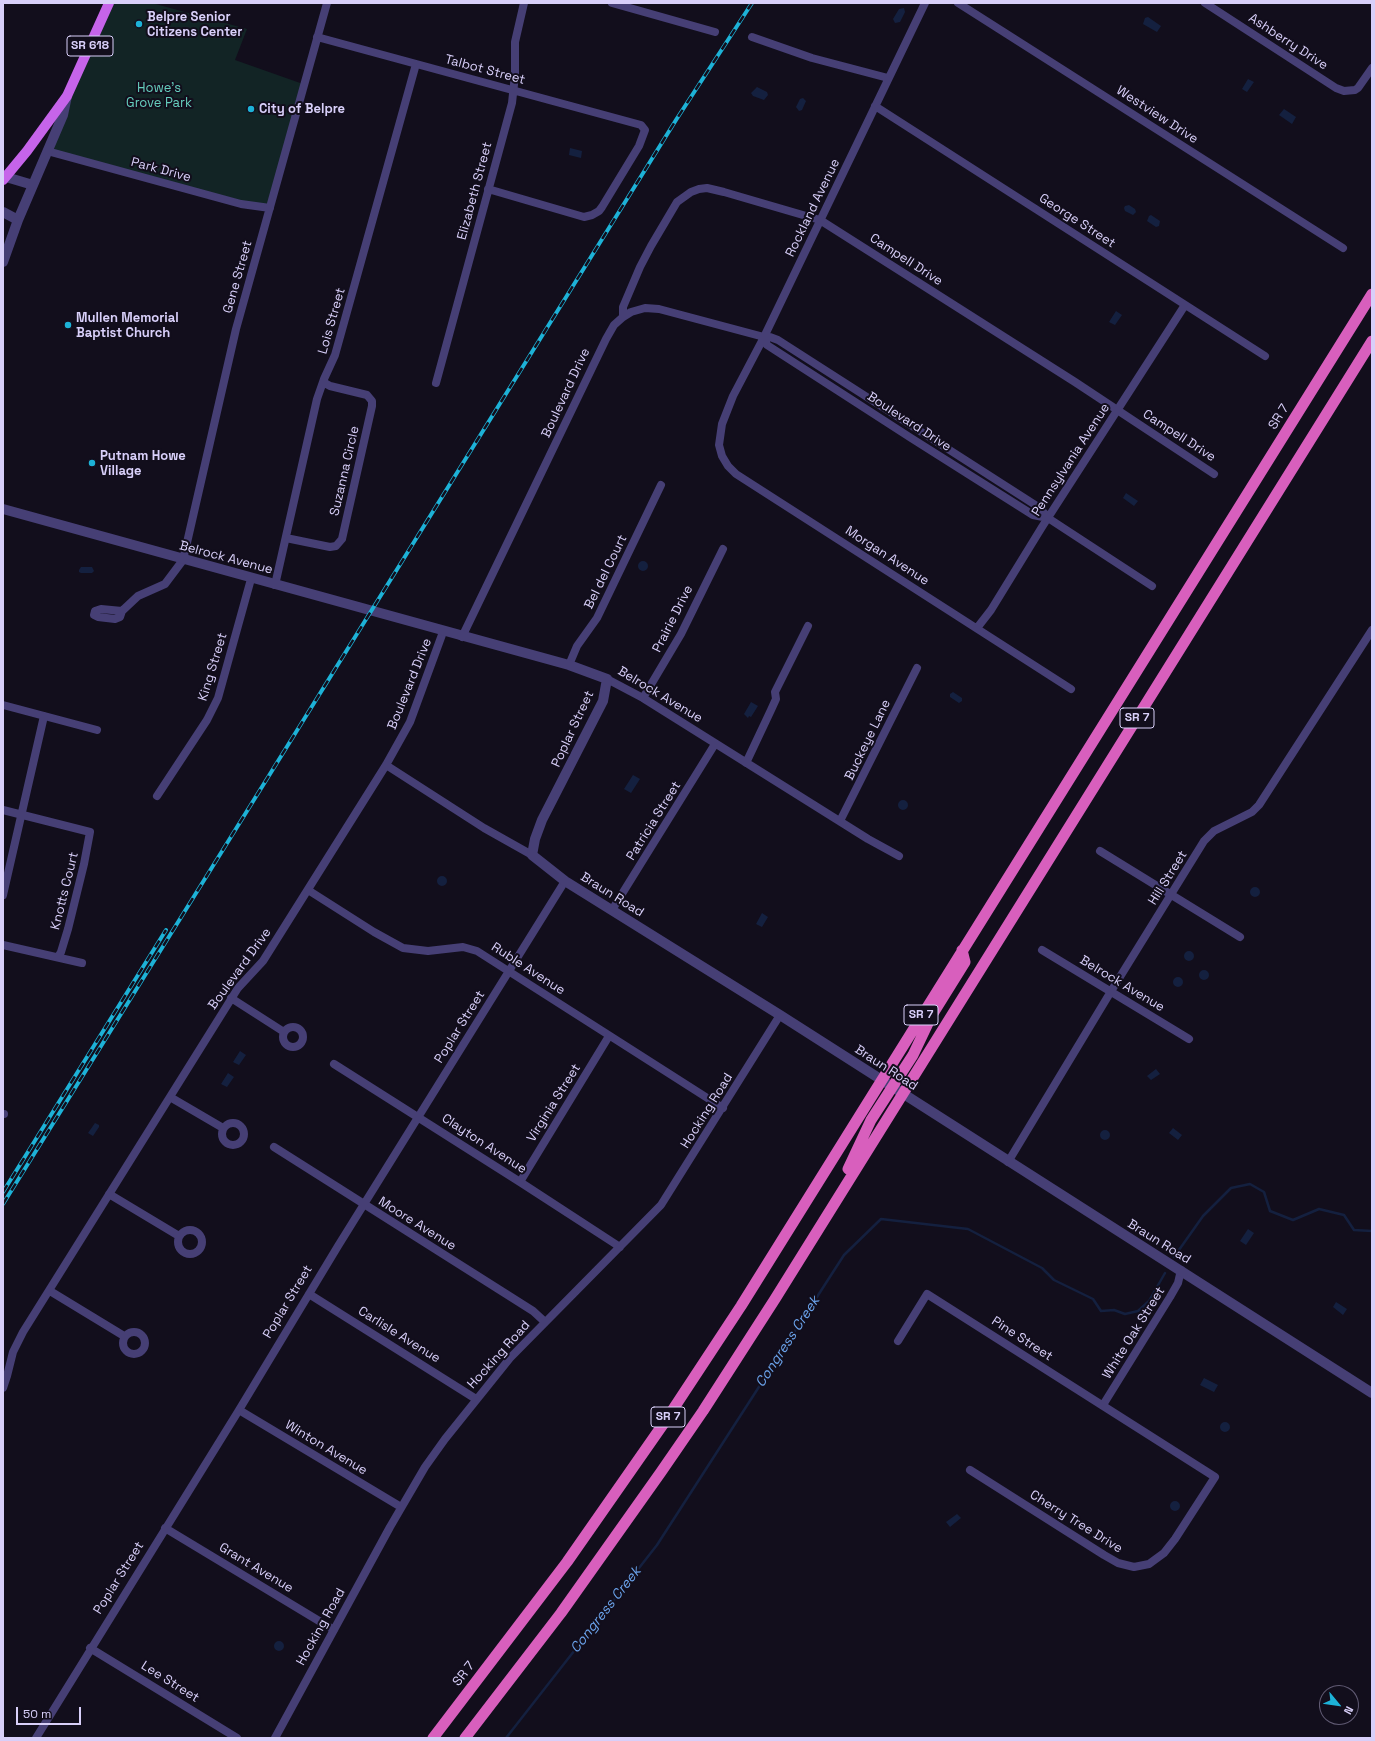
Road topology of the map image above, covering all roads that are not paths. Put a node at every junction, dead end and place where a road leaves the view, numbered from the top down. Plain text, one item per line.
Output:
1 (109, 3) edge
2 (327, 3) edge
3 (524, 3) edge
4 (612, 3) edge
5 (925, 3) edge
6 (958, 3) edge
7 (1205, 3) edge
8 (715, 32) dead end
9 (317, 37) junction
10 (752, 37) dead end
11 (416, 64) junction
12 (1372, 68) edge
13 (888, 78) junction
14 (514, 90) junction
15 (67, 96) junction
16 (875, 106) junction
17 (47, 151) junction
18 (5, 178) edge
19 (33, 185) junction
20 (488, 189) junction
21 (270, 208) junction
22 (3, 212) edge
23 (18, 220) junction
24 (820, 220) junction
25 (1343, 248) dead end
26 (3, 262) edge
27 (1372, 294) edge
28 (1185, 305) junction
29 (623, 317) junction
30 (764, 338) junction
31 (1372, 341) edge
32 (1265, 356) dead end
33 (323, 382) junction
34 (436, 383) dead end
35 (1118, 410) junction
36 (722, 424) joint
37 (1214, 474) dead end
38 (661, 486) dead end
39 (3, 510) edge
40 (1048, 518) junction
41 (286, 538) junction
42 (723, 549) dead end
43 (183, 560) junction
44 (251, 579) junction
45 (274, 585) junction
46 (1152, 586) dead end
47 (122, 611) dead end
48 (808, 626) dead end
49 (977, 628) junction
50 (1372, 630) edge
51 (443, 632) junction
52 (462, 637) junction
53 (569, 666) junction
54 (917, 668) dead end
55 (607, 679) junction
56 (1071, 689) dead end
57 (643, 698) junction
58 (3, 705) edge
59 (44, 716) junction
60 (97, 730) dead end
61 (715, 744) junction
62 (746, 763) junction
63 (386, 765) junction
64 (157, 796) dead end
65 (3, 810) edge
66 (22, 815) junction
67 (840, 821) junction
68 (1100, 851) dead end
69 (532, 856) junction
70 (899, 856) dead end
71 (565, 881) junction
72 (308, 890) junction
73 (3, 895) edge
74 (1172, 895) junction
75 (612, 910) junction
76 (1240, 937) dead end
77 (3, 945) edge
78 (962, 950) junction
79 (1042, 950) dead end
80 (58, 957) junction
81 (82, 963) dead end
82 (510, 971) junction
83 (1110, 993) junction
84 (231, 998) junction
85 (780, 1016) junction
86 (284, 1032) dead end
87 (610, 1036) junction
88 (1188, 1039) dead end
89 (334, 1064) dead end
90 (880, 1081) junction
91 (892, 1088) junction
92 (902, 1095) junction
93 (170, 1097) junction
94 (723, 1108) junction
95 (419, 1117) junction
96 (223, 1128) dead end
97 (274, 1147) dead end
98 (1008, 1162) junction
99 (520, 1182) junction
100 (109, 1194) junction
101 (364, 1204) junction
102 (822, 1224) junction
103 (179, 1236) dead end
104 (620, 1247) junction
105 (1181, 1270) junction
106 (50, 1291) junction
107 (309, 1294) junction
108 (545, 1322) junction
109 (124, 1336) dead end
110 (898, 1341) dead end
111 (3, 1388) edge
112 (1372, 1393) edge
113 (476, 1399) junction
114 (1103, 1406) junction
115 (239, 1410) junction
116 (970, 1470) dead end
117 (401, 1507) junction
118 (165, 1528) junction
119 (334, 1630) junction
120 (90, 1648) junction
121 (36, 1738) edge
122 (237, 1738) edge
123 (275, 1738) edge
124 (433, 1738) edge
125 (465, 1738) edge

1 - 15 main road, SR 618
2 - 9 street, Gene Street
3 - 14 street, Elizabeth Street
4 - 8 street
5 - 13 street, Rockland Avenue
6 - 25 street, Westview Drive
7 - 12 street, Ashberry Drive
9 - 11 street, Talbot Street
9 - 21 street, Gene Street
10 - 13 street
11 - 14 street, Talbot Street
11 - 33 street, Lois Street
13 - 16 street, Rockland Avenue
14 - 20 street, Elizabeth Street
14 - 20 street, Talbot Street
15 - 17 street
15 - 18 main road, SR 618
16 - 24 street, Rockland Avenue
16 - 28 street, George Street
17 - 19 street
17 - 21 street, Park Drive
18 - 19 street
19 - 23 street
20 - 34 street, Elizabeth Street
21 - 43 street, Gene Street
22 - 23 street
23 - 26 street
24 - 29 street, Campell Drive
24 - 30 street, Rockland Avenue
24 - 35 street, Campell Drive
27 - 78 highway, SR 7 / SR 7
28 - 32 street, George Street
28 - 35 street, Pennsylvania Avenue
29 - 30 street, Boulevard Drive
29 - 52 street, Boulevard Drive
30 - 36 street, Rockland Avenue
30 - 40 street, Boulevard Drive
31 - 92 highway, SR 7 / SR 7
33 - 41 street, Lois Street
33 - 41 street, Suzanna Circle
35 - 37 street, Campell Drive
35 - 40 street, Pennsylvania Avenue
36 - 49 street, Morgan Avenue
38 - 53 street, Bel del Court
39 - 43 street, Belrock Avenue
40 - 46 street, Boulevard Drive
40 - 49 street, Pennsylvania Avenue
41 - 45 street, Lois Street
42 - 57 street, Prairie Drive
43 - 44 street, Belrock Avenue
43 - 47 street
44 - 45 street, Belrock Avenue
44 - 64 street, King Street
45 - 51 street, Belrock Avenue
48 - 62 street
49 - 56 street, Morgan Avenue
50 - 74 street, Hill Street
51 - 52 street, Belrock Avenue
51 - 63 street, Boulevard Drive
52 - 53 street, Belrock Avenue
53 - 55 street, Belrock Avenue
54 - 67 street, Buckeye Lane
55 - 57 street, Belrock Avenue
55 - 69 street, Poplar Street
57 - 61 street, Belrock Avenue
58 - 59 street
59 - 60 street
59 - 66 street
61 - 62 street, Belrock Avenue
61 - 75 street, Patricia Street
62 - 67 street, Belrock Avenue
63 - 69 street, Braun Road
63 - 72 street, Boulevard Drive
65 - 66 street
66 - 73 street
66 - 80 street, Knotts Court
67 - 70 street, Belrock Avenue
68 - 74 street
69 - 71 street, Braun Road
71 - 75 street, Braun Road
71 - 82 street, Poplar Street
72 - 82 street, Ruble Avenue
72 - 84 street, Boulevard Drive
74 - 76 street
74 - 83 street, Hill Street
75 - 85 street, Braun Road
77 - 80 street
78 - 90 highway, SR 7 / SR 7
78 - 91 highway
79 - 83 street, Belrock Avenue
80 - 81 street
82 - 87 street, Ruble Avenue
82 - 95 street, Poplar Street
83 - 88 street, Belrock Avenue
83 - 98 street, Hill Street
84 - 86 street
84 - 93 street, Boulevard Drive
85 - 90 street, Braun Road
85 - 94 street, Hocking Road
87 - 94 street, Ruble Avenue
87 - 99 street, Virginia Street
89 - 95 street, Clayton Avenue
90 - 91 street, Braun Road
90 - 124 highway, SR 7 / SR 7
91 - 92 street, Braun Road
91 - 102 highway
92 - 98 street, Braun Road
92 - 102 highway, SR 7 / SR 7
93 - 96 street
93 - 100 street, Boulevard Drive
94 - 104 street, Hocking Road
95 - 99 street, Clayton Avenue
95 - 101 street, Poplar Street
97 - 101 street, Moore Avenue
98 - 105 street, Braun Road
99 - 104 street, Clayton Avenue
100 - 103 street
100 - 106 street, Boulevard Drive
101 - 107 street, Poplar Street
101 - 108 street, Moore Avenue
102 - 125 highway, SR 7 / SR 7
104 - 108 street, Hocking Road
105 - 112 street, Braun Road
105 - 114 street, White Oak Street
106 - 109 street
106 - 111 street, Boulevard Drive
107 - 113 street, Carlisle Avenue
107 - 115 street, Poplar Street
108 - 113 street, Hocking Road
110 - 114 street, Pine Street
113 - 117 street, Hocking Road
114 - 116 street, Cherry Tree Drive
115 - 117 street, Winton Avenue
115 - 118 street, Poplar Street
117 - 119 street, Hocking Road
118 - 119 street, Grant Avenue
118 - 120 street, Poplar Street
119 - 123 street, Hocking Road
120 - 121 street, Poplar Street
120 - 122 street, Lee Street

